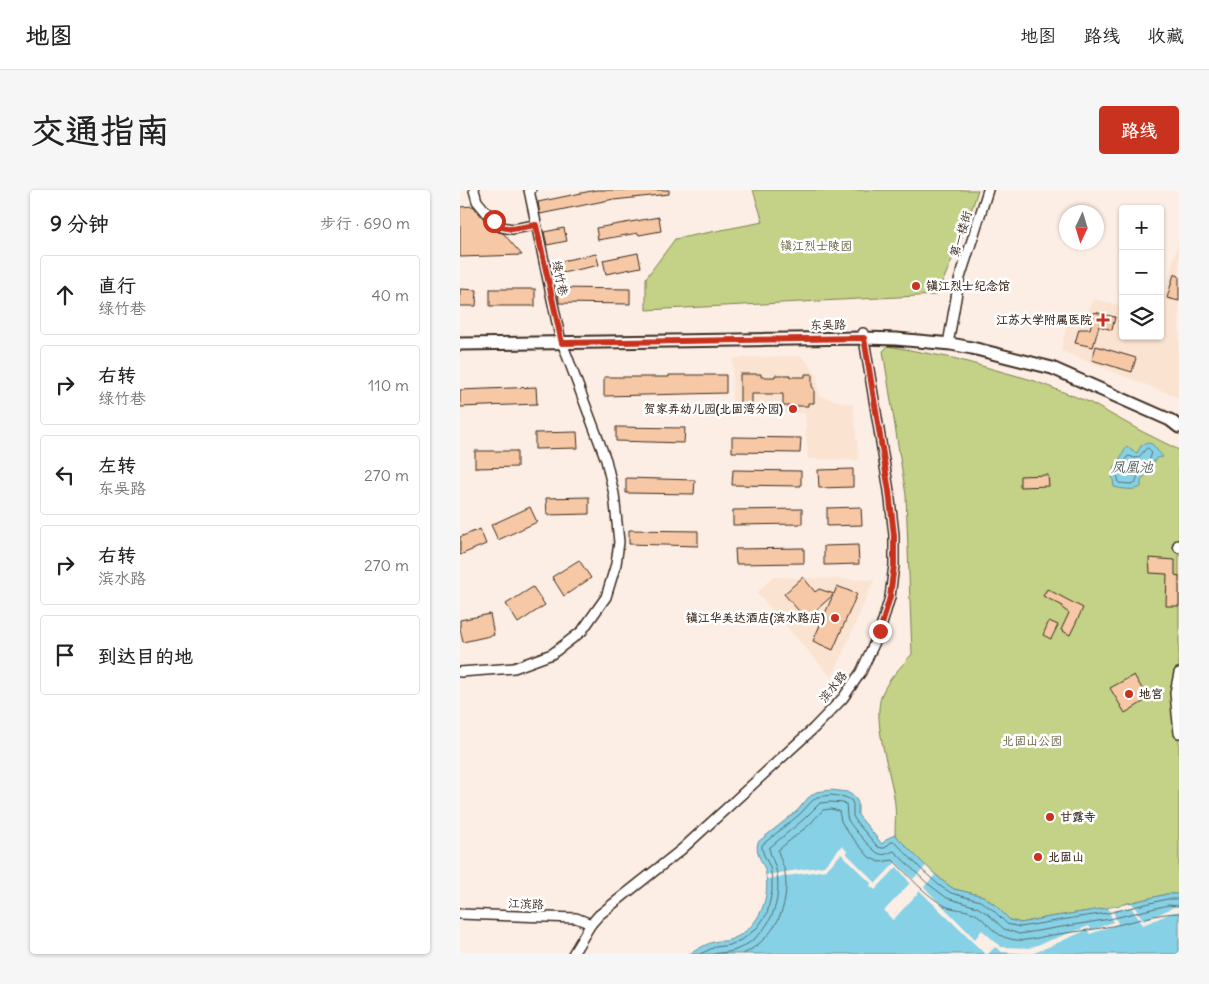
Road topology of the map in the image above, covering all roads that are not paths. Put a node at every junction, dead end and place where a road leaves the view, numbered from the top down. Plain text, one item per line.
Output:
1 (474, 190) edge
2 (530, 190) edge
3 (988, 190) edge
4 (536, 225) junction
5 (864, 336) junction
6 (460, 338) edge
7 (561, 340) junction
8 (948, 341) junction
9 (460, 344) edge
10 (1179, 418) edge
11 (1179, 428) edge
12 (460, 672) edge
13 (1179, 674) edge
14 (1179, 733) edge
15 (460, 914) edge
16 (591, 924) junction
17 (573, 954) edge

1 - 4 street
2 - 4 street, 绿竹巷
3 - 8 street, 第一楼街
4 - 7 street, 绿竹巷
5 - 7 main road, 东吴路
5 - 8 main road, 东吴路
5 - 16 street, 滨水路
6 - 7 main road, 东吴路
7 - 9 main road, 东吴路
7 - 12 street, 绿竹巷
8 - 10 main road, 东吴路
8 - 11 main road, 东吴路
13 - 14 street
15 - 16 street, 江滨路
16 - 17 street, 滨水路

